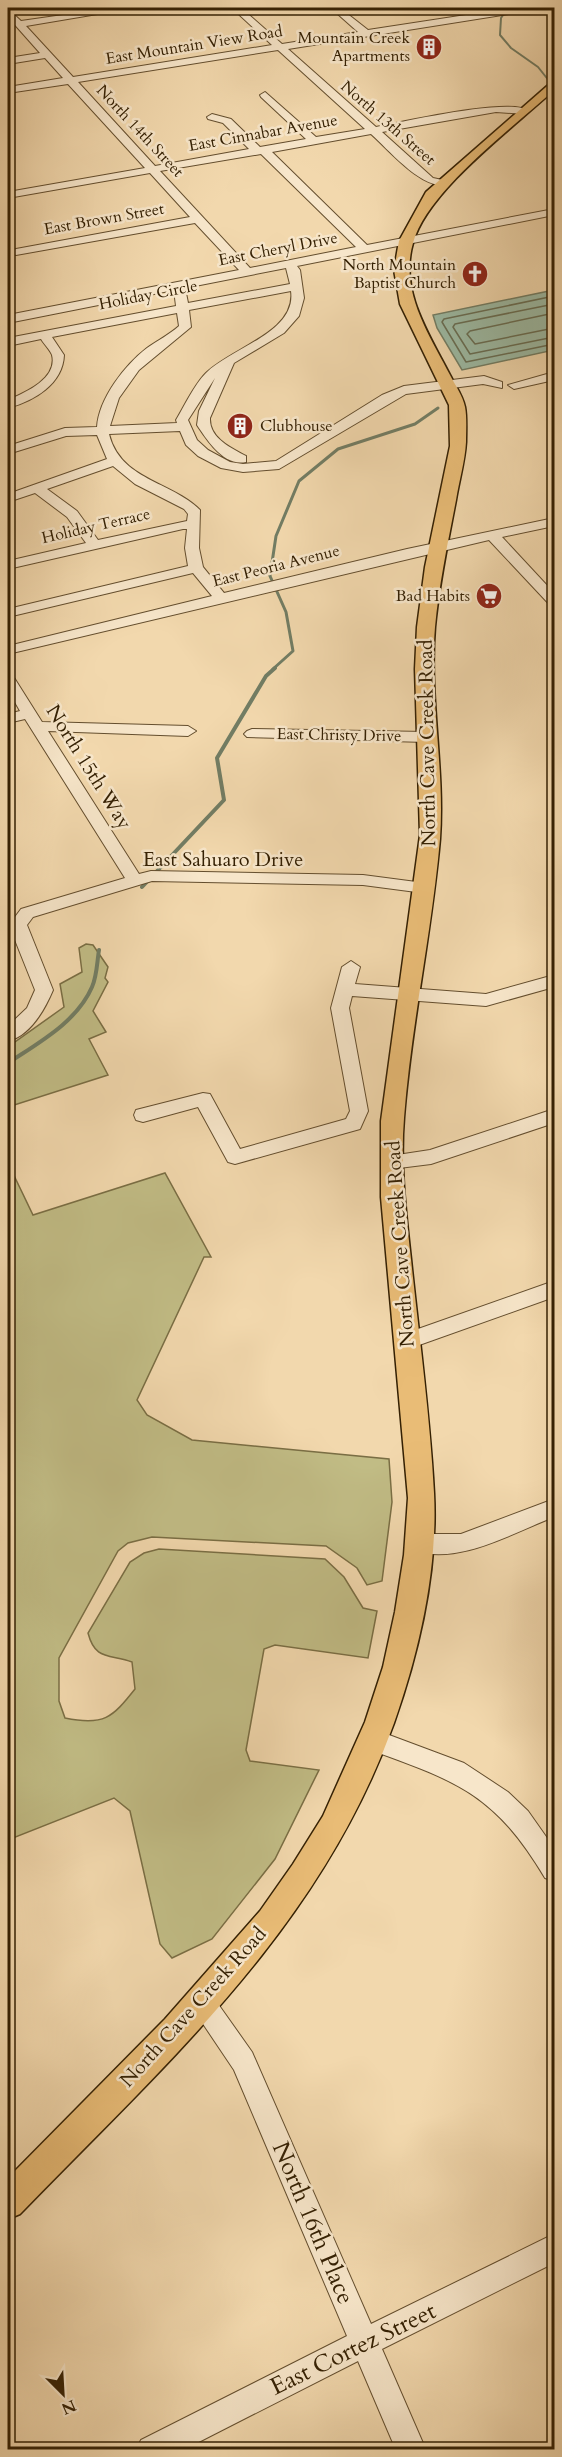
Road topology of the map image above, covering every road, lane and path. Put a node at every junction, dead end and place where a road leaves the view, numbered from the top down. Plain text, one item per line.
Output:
1 (128, 8) edge
2 (267, 8) edge
3 (335, 8) edge
4 (472, 8) edge
5 (527, 8) edge
6 (238, 10) edge
7 (8, 12) edge
8 (482, 15) junction
9 (14, 23) edge
10 (366, 33) junction
11 (278, 47) junction
12 (45, 55) junction
13 (8, 61) edge
14 (69, 81) junction
15 (551, 87) edge
16 (8, 90) edge
17 (265, 95) dead end
18 (524, 111) junction
19 (212, 117) dead end
20 (374, 130) junction
21 (314, 141) junction
22 (260, 150) junction
23 (151, 169) junction
24 (443, 183) junction
25 (8, 195) edge
26 (553, 214) edge
27 (197, 219) junction
28 (406, 241) junction
29 (364, 249) junction
30 (16, 252) dead end
31 (289, 264) junction
32 (247, 272) junction
33 (296, 286) junction
34 (180, 290) dead end
35 (184, 307) junction
36 (8, 319) edge
37 (44, 334) junction
38 (8, 342) edge
39 (228, 361) junction
40 (555, 376) edge
41 (449, 385) junction
42 (8, 404) edge
43 (183, 427) junction
44 (102, 430) junction
45 (8, 450) edge
46 (115, 461) junction
47 (255, 468) junction
48 (38, 489) junction
49 (8, 498) edge
50 (555, 522) edge
51 (193, 526) junction
52 (493, 536) junction
53 (95, 545) junction
54 (439, 545) junction
55 (8, 565) edge
56 (196, 568) junction
57 (217, 593) junction
58 (553, 598) edge
59 (8, 612) edge
60 (8, 650) edge
61 (8, 679) edge
62 (12, 693) edge
63 (8, 719) edge
64 (34, 719) junction
65 (188, 731) dead end
66 (252, 734) dead end
67 (426, 737) junction
68 (134, 879) junction
69 (424, 888) junction
70 (351, 968) dead end
71 (555, 981) edge
72 (344, 989) junction
73 (410, 996) junction
74 (8, 1035) edge
75 (143, 1116) dead end
76 (555, 1116) edge
77 (391, 1162) junction
78 (555, 1289) edge
79 (408, 1341) junction
80 (555, 1508) edge
81 (420, 1543) junction
82 (373, 1740) junction
83 (555, 1870) edge
84 (202, 2004) junction
85 (8, 2202) edge
86 (555, 2248) edge
87 (365, 2343) junction
88 (151, 2450) edge
89 (411, 2450) edge

1 - 9 street
2 - 6 street
3 - 10 street
4 - 8 street
5 - 8 street, East Mountain View Road
6 - 11 street, North 13th Street
7 - 9 street, North 14th Street
8 - 10 street, East Mountain View Road
9 - 12 street, North 14th Street
10 - 11 street, East Mountain View Road
11 - 14 street, East Mountain View Road
11 - 20 street, North 13th Street
12 - 13 street
12 - 14 street, North 14th Street
14 - 16 street, East Mountain View Road
14 - 23 street, North 14th Street
15 - 18 main road, North Cave Creek Road
17 - 21 street
18 - 20 street, East Cinnabar Avenue
18 - 24 main road, North Cave Creek Road
19 - 22 street
20 - 21 street, East Cinnabar Avenue
20 - 24 street, North 13th Street
21 - 22 street, East Cinnabar Avenue
22 - 23 street, East Cinnabar Avenue
22 - 29 street
23 - 25 street, East Cinnabar Avenue
23 - 27 street, North 14th Street
24 - 28 main road, North Cave Creek Road
26 - 28 street, East Cheryl Drive
27 - 30 street, East Brown Street
27 - 32 street, North 14th Street
28 - 29 street, East Cheryl Drive
28 - 41 main road, North Cave Creek Road
29 - 31 street, East Cheryl Drive
31 - 32 street, East Cheryl Drive
31 - 33 street
32 - 36 street, East Cheryl Drive
33 - 35 street, Holiday Circle
33 - 39 street
34 - 35 street
35 - 37 street, Holiday Circle
35 - 44 street
37 - 38 street, Holiday Circle
37 - 42 street
39 - 43 street
39 - 47 street
40 - 41 street
41 - 47 street
41 - 54 main road, North Cave Creek Road
43 - 44 street
43 - 47 street
44 - 45 street
44 - 46 street
46 - 48 street
46 - 51 street
48 - 49 street
48 - 53 street
50 - 52 street, East Peoria Avenue
51 - 53 street, Holiday Terrace
51 - 56 street
52 - 54 street, East Peoria Avenue
52 - 58 street
53 - 55 street, Holiday Terrace
54 - 57 street, East Peoria Avenue
54 - 67 main road, North Cave Creek Road
56 - 57 street
56 - 59 street
57 - 60 street, East Peoria Avenue
61 - 62 street, North 15th Way
62 - 64 street, North 15th Way
63 - 64 street
64 - 65 street
64 - 68 street, North 15th Way
66 - 67 street, East Christy Drive
67 - 69 main road, North Cave Creek Road
68 - 69 street, East Sahuaro Drive
68 - 74 street, East Sahuaro Drive
69 - 73 main road, North Cave Creek Road
70 - 72 street
71 - 73 street
72 - 73 street
72 - 75 street
73 - 77 main road, North Cave Creek Road
76 - 77 street
77 - 79 main road, North Cave Creek Road
78 - 79 street
79 - 81 main road, North Cave Creek Road
80 - 81 street
81 - 82 main road, North Cave Creek Road
82 - 83 street
82 - 84 main road, North Cave Creek Road
84 - 85 main road, North Cave Creek Road
84 - 87 street, North 16th Place
86 - 87 street, East Cortez Street
87 - 88 street, East Cortez Street
87 - 89 street, North 16th Place

